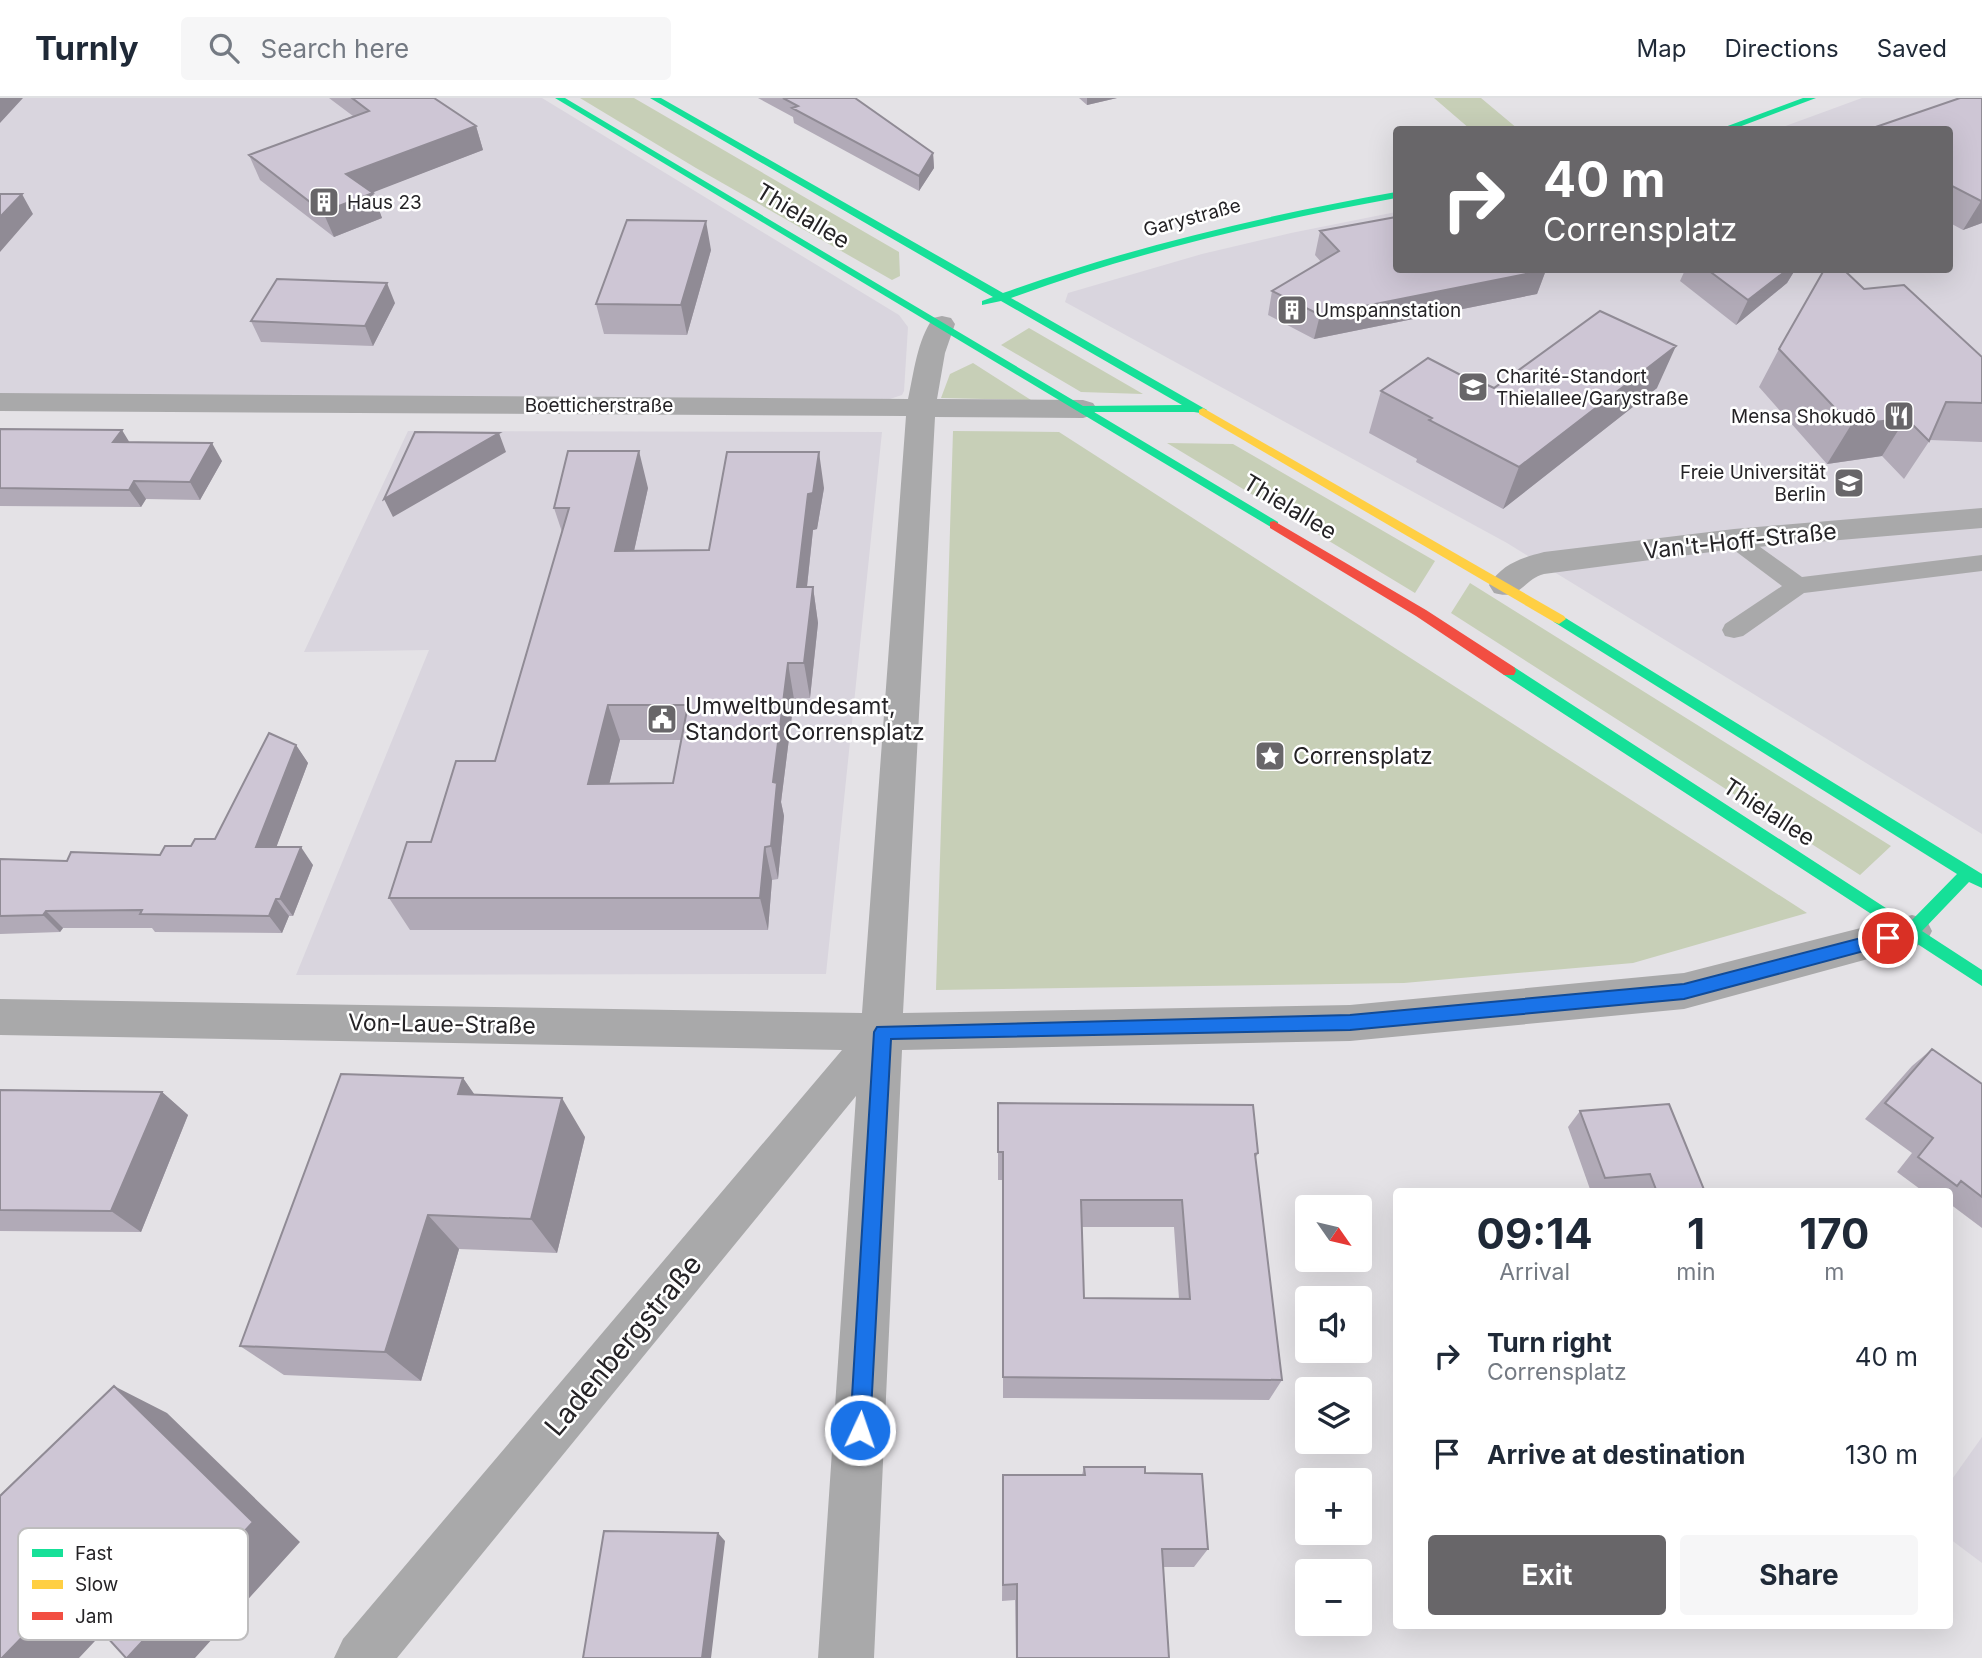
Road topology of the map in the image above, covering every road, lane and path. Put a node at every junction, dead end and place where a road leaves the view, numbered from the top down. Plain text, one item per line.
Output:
1 (559, 98) edge
2 (654, 98) edge
3 (1812, 98) edge
4 (1732, 126) edge
5 (1393, 195) edge
6 (1002, 297) junction
7 (956, 316) junction
8 (0, 402) edge
9 (921, 407) junction
10 (1199, 408) junction
11 (1083, 409) junction
12 (1982, 518) edge
13 (1734, 539) junction
14 (1982, 563) edge
15 (1505, 585) junction
16 (1798, 586) junction
17 (1734, 630) dead end
18 (1975, 877) edge
19 (1912, 931) junction
20 (1982, 979) edge
21 (0, 1017) edge
22 (883, 1032) junction
23 (362, 1658) edge
24 (846, 1658) edge

1 - 7 main road, Thielallee
2 - 6 main road, Thielallee
3 - 4 main road
5 - 6 main road, Garystraße
6 - 7 main road, Garystraße
6 - 10 main road, Thielallee
7 - 9 street
7 - 11 main road, Thielallee
8 - 9 street, Boetticherstraße
9 - 11 street, Boetticherstraße
9 - 22 street
10 - 11 main road, Boetticherstraße
10 - 15 main road, Thielallee
11 - 19 main road, Thielallee
12 - 13 street, Van't-Hoff-Straße
13 - 15 street, Van't-Hoff-Straße
13 - 16 lane
14 - 16 lane
15 - 18 main road, Thielallee
16 - 17 lane
18 - 19 main road
19 - 20 main road, Thielallee
19 - 22 street
21 - 22 street, Von-Laue-Straße
22 - 23 street, Ladenbergstraße
22 - 24 street

